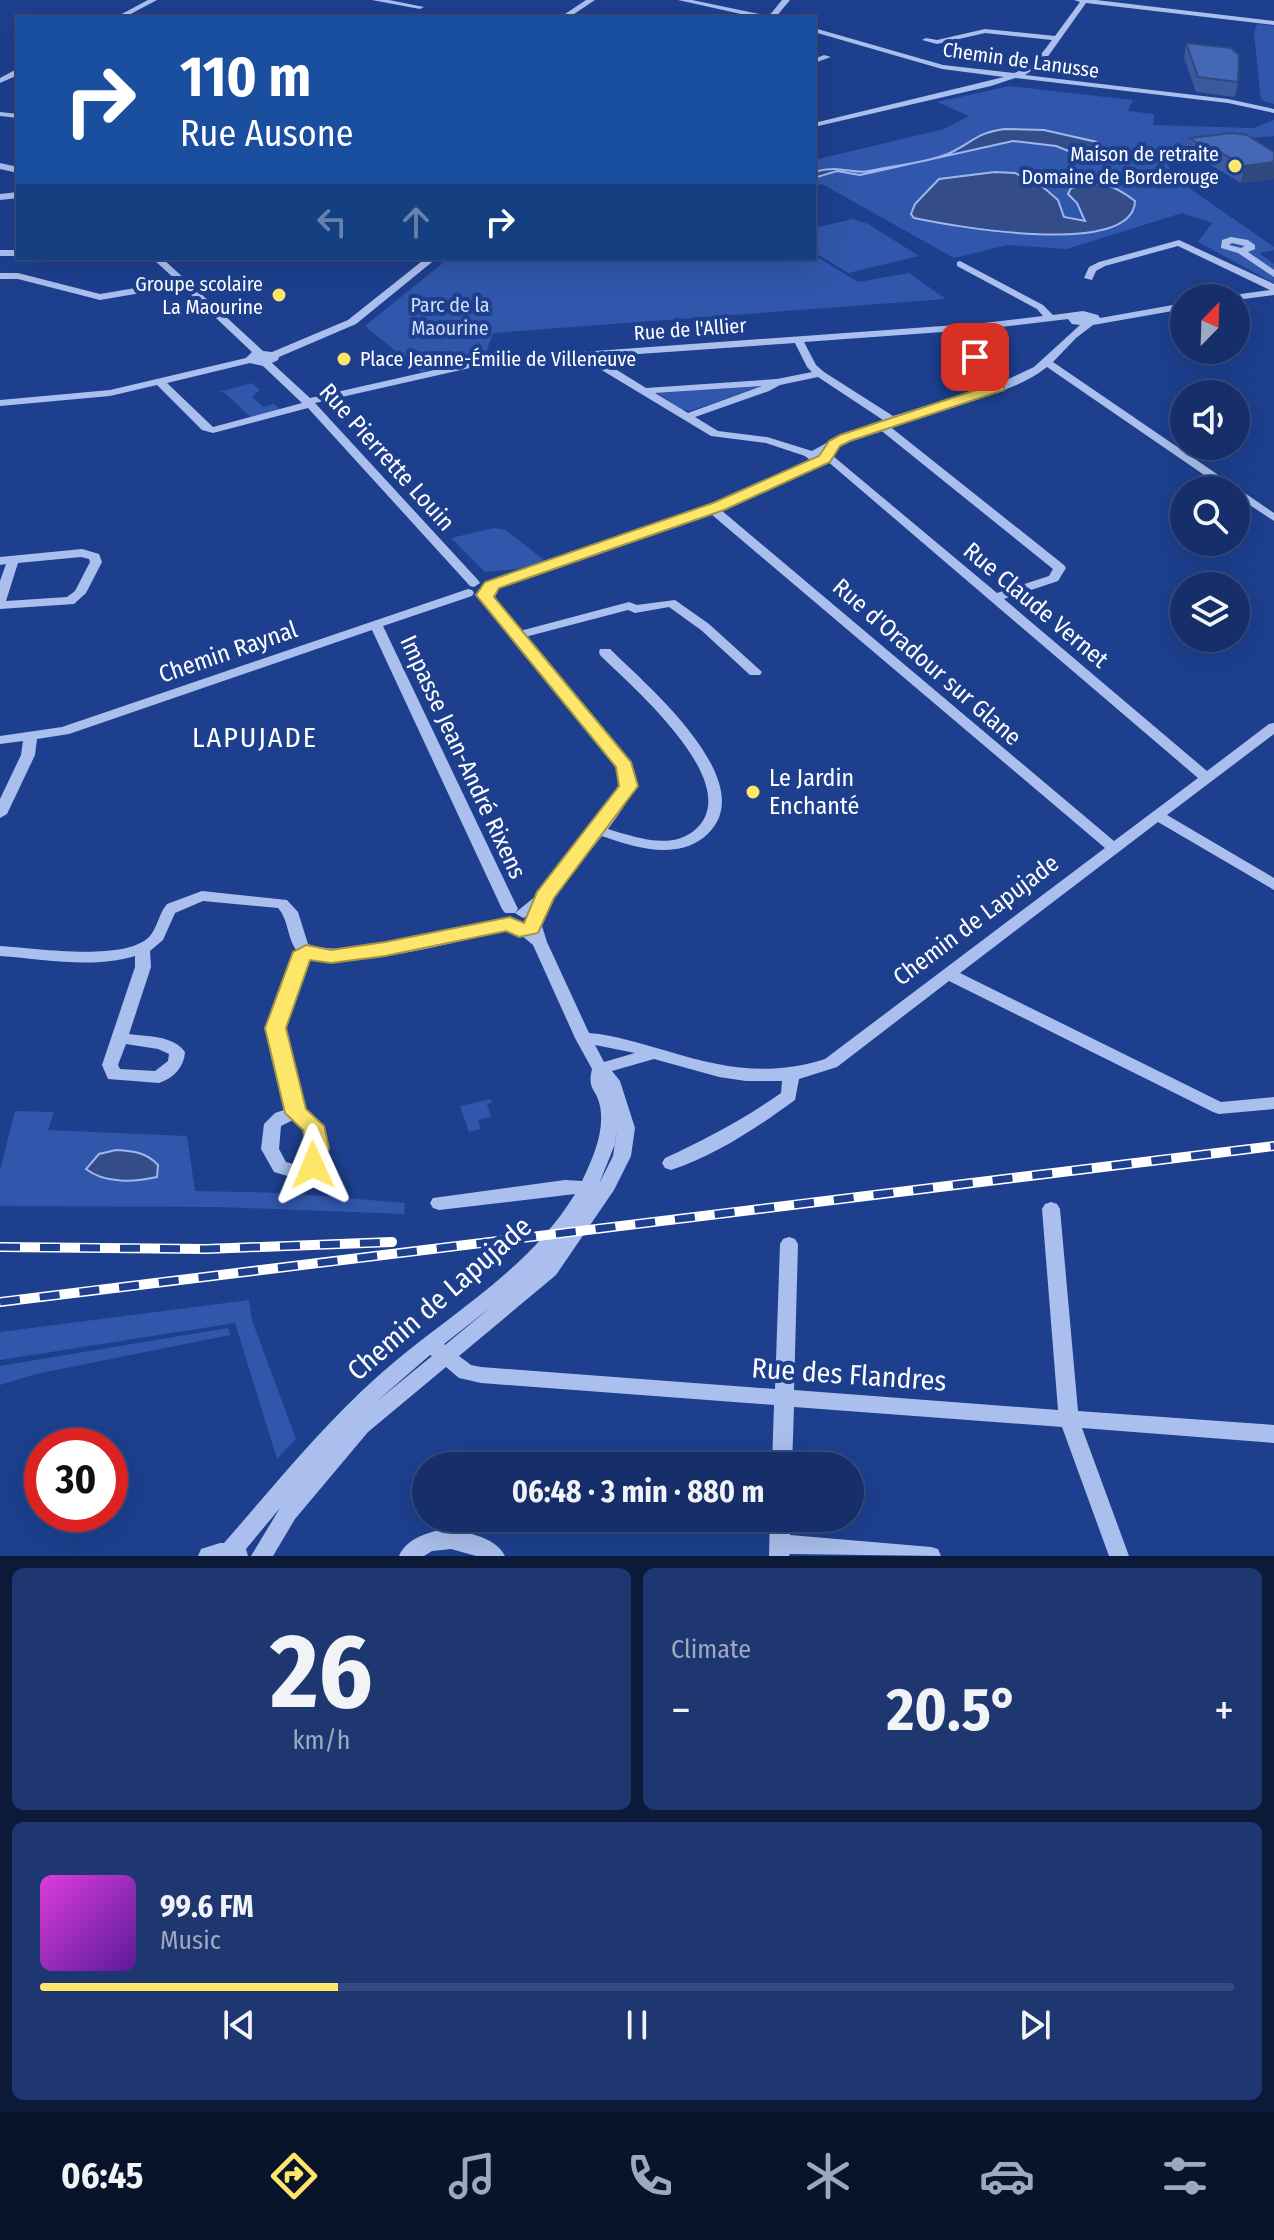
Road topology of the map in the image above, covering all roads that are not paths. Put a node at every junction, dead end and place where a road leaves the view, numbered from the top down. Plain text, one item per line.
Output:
1 (153, 0) edge
2 (376, 0) edge
3 (591, 0) edge
4 (682, 0) edge
5 (786, 0) edge
6 (1078, 0) edge
7 (1084, 0) edge
8 (420, 7) dead end
9 (122, 16) edge
10 (566, 16) edge
11 (760, 16) edge
12 (772, 16) edge
13 (1274, 23) edge
14 (816, 31) edge
15 (1058, 39) junction
16 (926, 40) dead end
17 (827, 57) dead end
18 (816, 60) edge
19 (1015, 76) junction
20 (1274, 109) edge
21 (816, 115) edge
22 (827, 122) junction
23 (816, 125) edge
24 (1241, 251) dead end
25 (159, 260) edge
26 (430, 260) edge
27 (960, 264) dead end
28 (1274, 274) edge
29 (0, 276) edge
30 (1089, 278) dead end
31 (184, 283) junction
32 (1274, 290) edge
33 (1250, 295) edge
34 (1170, 308) edge
35 (1049, 316) junction
36 (1092, 320) junction
37 (1074, 322) junction
38 (798, 339) junction
39 (589, 354) junction
40 (262, 358) junction
41 (1047, 363) junction
42 (966, 366) dead end
43 (820, 374) junction
44 (777, 382) junction
45 (161, 383) junction
46 (1000, 387) junction
47 (644, 391) junction
48 (0, 403) edge
49 (311, 404) junction
50 (686, 417) junction
51 (888, 424) junction
52 (819, 456) junction
53 (1213, 476) edge
54 (1250, 501) edge
55 (712, 509) junction
56 (1274, 518) edge
57 (6, 560) edge
58 (471, 588) junction
59 (488, 590) junction
60 (994, 598) junction
61 (0, 602) edge
62 (376, 625) junction
63 (518, 635) junction
64 (605, 652) dead end
65 (755, 672) dead end
66 (1274, 727) edge
67 (30, 739) junction
68 (0, 740) edge
69 (1206, 777) junction
70 (0, 814) edge
71 (1156, 815) junction
72 (597, 830) junction
73 (1114, 848) junction
74 (1274, 885) edge
75 (525, 923) junction
76 (142, 950) junction
77 (0, 951) edge
78 (306, 952) junction
79 (948, 974) junction
80 (120, 1037) dead end
81 (583, 1038) junction
82 (655, 1055) junction
83 (600, 1069) junction
84 (791, 1077) junction
85 (1274, 1103) edge
86 (296, 1113) dead end
87 (671, 1163) dead end
88 (596, 1188) junction
89 (439, 1203) dead end
90 (1051, 1209) dead end
91 (789, 1244) dead end
92 (437, 1349) junction
93 (785, 1398) junction
94 (1069, 1419) junction
95 (1274, 1434) edge
96 (783, 1452) edge
97 (779, 1550) edge
98 (235, 1554) edge
99 (208, 1556) edge
100 (261, 1556) edge
101 (409, 1556) edge
102 (495, 1556) edge
103 (931, 1556) edge
104 (1119, 1556) edge

1 - 9 street
2 - 8 street
3 - 10 street
4 - 11 street
5 - 12 street
6 - 7 street
7 - 13 street
7 - 15 street
14 - 19 street, Chemin de Lanusse
15 - 16 street
15 - 19 street
17 - 18 street
19 - 20 street, Chemin de Lanusse
19 - 22 street
21 - 22 street
22 - 23 street
24 - 28 street
25 - 31 street, Rue Pierrette Louin
26 - 40 street
27 - 35 street
29 - 31 street
30 - 32 street
31 - 40 street, Rue Pierrette Louin
32 - 33 street
34 - 36 street
35 - 37 street, Rue de l'Allier
35 - 38 street, Rue de l'Allier
36 - 37 street
36 - 37 street, Rue de l'Allier
37 - 41 street
38 - 39 street, Rue de l'Allier
38 - 43 street
39 - 47 street, Rue Claude Vernet
39 - 49 street, Rue de l'Allier
40 - 45 street
40 - 49 street, Rue Pierrette Louin
41 - 46 street
41 - 53 street
42 - 46 street
43 - 44 street
43 - 51 street
44 - 47 street
44 - 50 street
45 - 48 street
45 - 49 street, Rue de l'Allier
46 - 51 street
47 - 50 street, Rue Claude Vernet
49 - 58 street, Rue Pierrette Louin
50 - 52 street, Rue Claude Vernet
51 - 52 street
51 - 60 street
52 - 55 street
52 - 60 street, Rue Claude Vernet
54 - 56 street
55 - 59 street
55 - 73 street, Rue d'Oradour sur Glane
57 - 61 street
57 - 61 street
58 - 59 street
58 - 62 street, Chemin Raynal
59 - 63 street
60 - 69 street, Rue Claude Vernet
62 - 67 street, Chemin Raynal
62 - 75 street, Impasse Jean-André Rixens
63 - 65 street
63 - 72 street
64 - 72 street
66 - 69 street, Chemin de Lapujade
67 - 68 street, Chemin Raynal
67 - 70 street
69 - 71 street, Chemin de Lapujade
71 - 73 street, Chemin de Lapujade
71 - 74 street
72 - 75 street
73 - 79 street, Chemin de Lapujade
75 - 78 street
75 - 81 street, Impasse Jean-André Rixens
76 - 77 street
76 - 78 street
76 - 80 street
78 - 86 street
79 - 84 street, Chemin de Lapujade
79 - 85 street
81 - 82 street, Chemin de Lapujade
81 - 83 street, Chemin de Lapujade
82 - 83 street
82 - 84 street, Chemin de Lapujade
83 - 88 street, Chemin de Lapujade
84 - 87 street
88 - 89 street
88 - 92 street, Chemin de Lapujade
90 - 94 street
91 - 93 street
92 - 93 street, Rue des Flandres
92 - 98 street, Chemin de Lapujade
92 - 100 street, Chemin de Lapujade
93 - 94 street, Rue des Flandres
93 - 96 street
94 - 95 street, Rue des Flandres
94 - 104 street
97 - 103 street
98 - 99 street, Chemin de Lapujade
101 - 102 street

